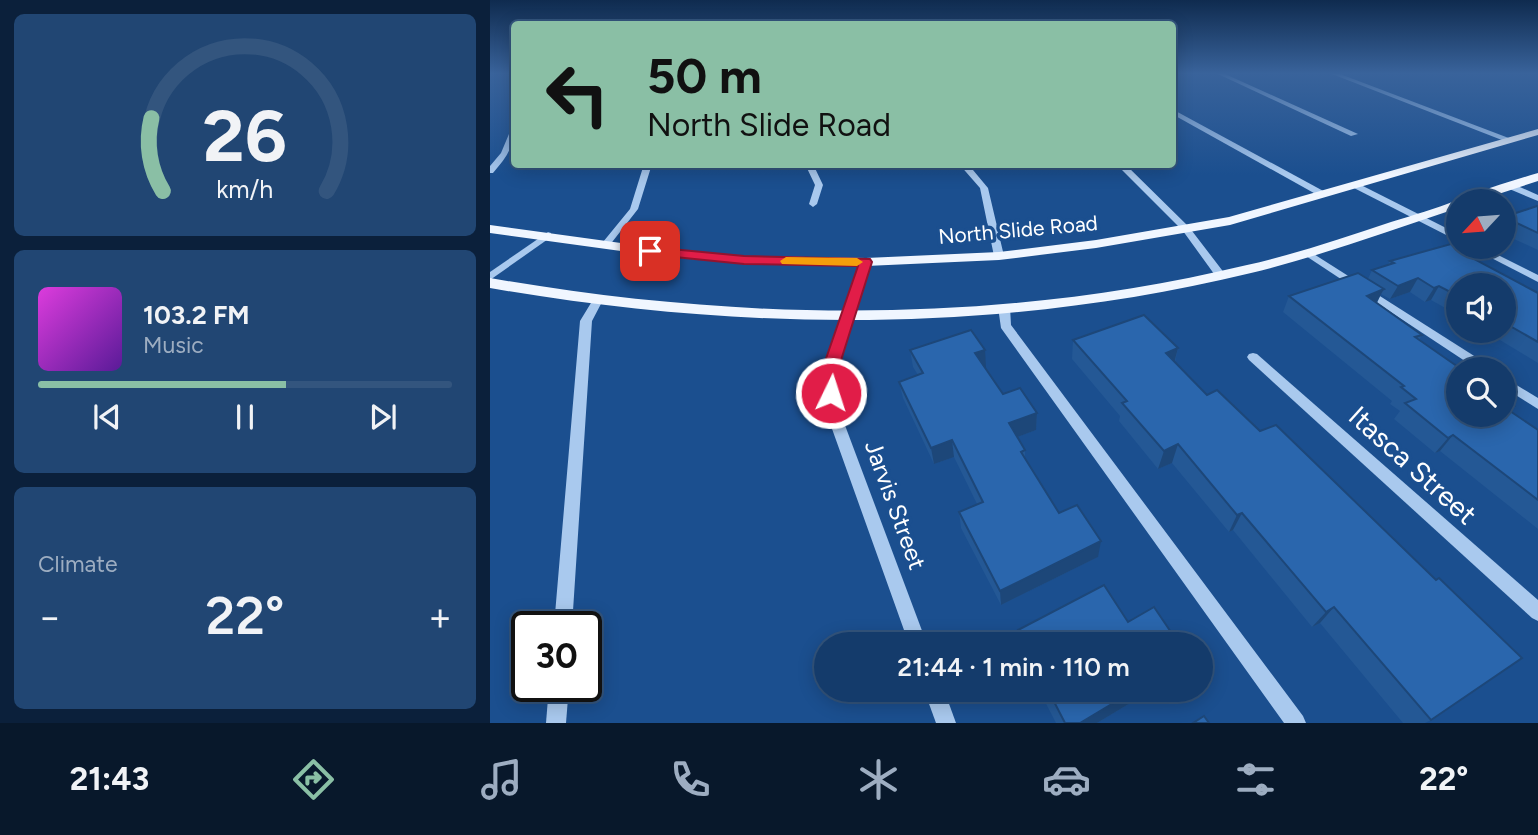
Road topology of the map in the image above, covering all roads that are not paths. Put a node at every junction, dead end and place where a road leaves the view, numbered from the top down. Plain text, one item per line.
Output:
1 (1296, 108) edge
2 (1424, 108) edge
3 (1176, 113) edge
4 (1538, 132) edge
5 (1354, 134) dead end
6 (511, 139) edge
7 (1510, 140) junction
8 (647, 168) edge
9 (811, 168) edge
10 (966, 168) edge
11 (1124, 168) edge
12 (490, 171) edge
13 (1538, 177) edge
14 (1355, 185) junction
15 (1510, 186) junction
16 (1501, 189) edge
17 (1324, 195) junction
18 (1538, 198) edge
19 (813, 204) dead end
20 (1446, 208) edge
21 (1417, 217) junction
22 (490, 229) edge
23 (1186, 229) junction
24 (1446, 232) edge
25 (548, 235) junction
26 (606, 244) junction
27 (1309, 254) junction
28 (999, 256) junction
29 (1499, 259) edge
30 (866, 262) junction
31 (1221, 276) junction
32 (490, 277) edge
33 (1538, 279) edge
34 (490, 283) edge
35 (598, 300) junction
36 (1004, 307) junction
37 (848, 315) junction
38 (1253, 357) dead end
39 (1468, 357) edge
40 (1516, 390) edge
41 (1538, 404) edge
42 (564, 611) edge
43 (1538, 612) edge
44 (914, 632) edge
45 (558, 702) edge
46 (938, 702) edge
47 (556, 723) edge
48 (946, 723) edge
49 (1296, 723) edge

1 - 5 street
2 - 7 street
3 - 17 street
4 - 7 main road, North Slide Road
6 - 12 street
7 - 14 main road, North Slide Road
8 - 26 street
9 - 19 street
10 - 28 street
11 - 23 street
13 - 15 main road
14 - 17 main road, North Slide Road
14 - 21 street
15 - 16 main road
15 - 18 street
17 - 23 main road, North Slide Road
20 - 21 main road
21 - 24 street
21 - 27 main road
22 - 25 main road, North Slide Road
23 - 28 main road, North Slide Road
23 - 31 street
25 - 26 main road, North Slide Road
25 - 32 street
26 - 30 main road, North Slide Road
27 - 31 main road
27 - 39 street
28 - 30 main road, North Slide Road
29 - 33 street
30 - 37 street, Jarvis Street
31 - 36 main road
34 - 35 main road
35 - 37 main road
35 - 42 street
36 - 37 main road
36 - 49 street
37 - 44 street, Jarvis Street
38 - 43 street, Itasca Street
40 - 41 street
45 - 47 street
46 - 48 street

